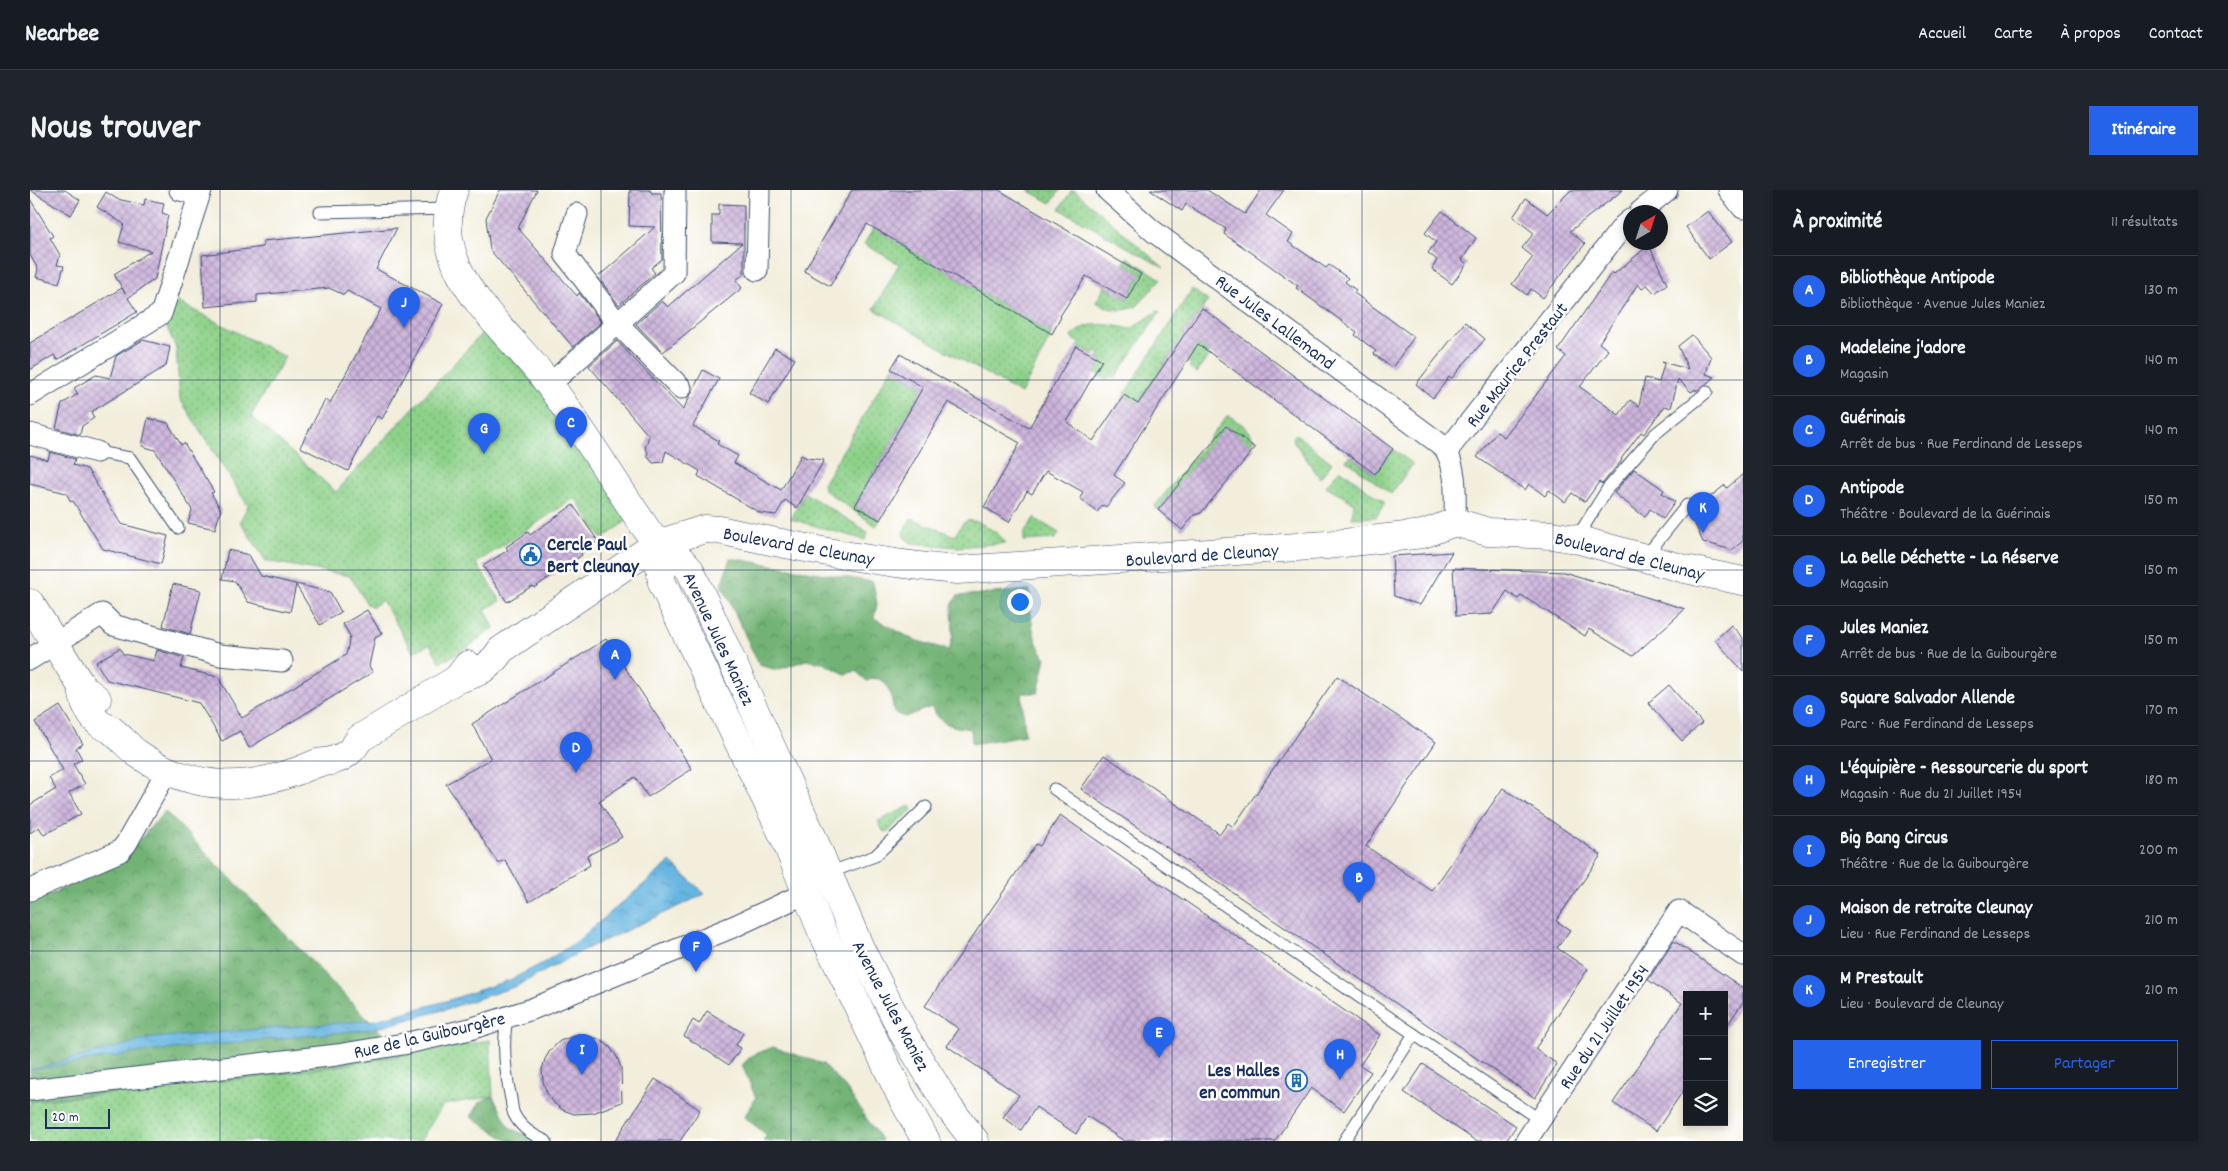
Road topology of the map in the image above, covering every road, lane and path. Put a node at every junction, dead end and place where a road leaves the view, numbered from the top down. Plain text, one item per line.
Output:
1 (759, 190) edge
2 (1667, 190) edge
3 (1729, 190) edge
4 (194, 191) edge
5 (675, 192) dead end
6 (1118, 194) edge
7 (451, 199) edge
8 (1649, 205) edge
9 (1743, 208) edge
10 (320, 212) dead end
11 (577, 214) dead end
12 (1623, 226) edge
13 (757, 270) dead end
14 (618, 323) junction
15 (549, 385) junction
16 (681, 388) dead end
17 (1707, 392) dead end
18 (30, 395) edge
19 (30, 434) edge
20 (97, 452) joint
21 (1446, 452) junction
22 (1687, 505) dead end
23 (1455, 522) junction
24 (178, 528) dead end
25 (1576, 539) junction
26 (657, 544) junction
27 (1645, 557) junction
28 (1743, 580) edge
29 (30, 602) edge
30 (54, 643) junction
31 (30, 659) edge
32 (282, 662) dead end
33 (167, 771) junction
34 (1054, 789) dead end
35 (926, 807) dead end
36 (821, 885) junction
37 (30, 890) edge
38 (1743, 955) edge
39 (507, 1017) junction
40 (1414, 1034) junction
41 (30, 1090) edge
42 (1540, 1120) junction
43 (546, 1141) edge
44 (926, 1141) edge
45 (975, 1141) edge
46 (1344, 1141) edge
47 (1526, 1141) edge

1 - 13 street
2 - 8 street
3 - 9 street
4 - 18 street
5 - 14 street
6 - 21 street, Rue Jules Lallemand
7 - 10 lane
7 - 15 main road
11 - 14 street
12 - 21 street, Rue Maurice Prestaut
14 - 15 street
14 - 16 street
15 - 26 main road
17 - 25 lane
19 - 20 street
20 - 24 lane
21 - 23 street
22 - 27 lane
23 - 25 main road, Boulevard de Cleunay
23 - 26 main road, Boulevard de Cleunay
25 - 27 main road, Boulevard de Cleunay
26 - 33 main road, Boulevard de Cleunay
26 - 36 main road, Avenue Jules Maniez
27 - 28 main road, Boulevard de Cleunay
29 - 30 main road, Boulevard de Cleunay
30 - 31 street
30 - 32 street
30 - 33 main road, Boulevard de Cleunay
33 - 37 street
34 - 40 lane
35 - 36 lane
36 - 39 street, Rue de la Guibourgère
36 - 44 main road, Avenue Jules Maniez
36 - 45 main road, Avenue Jules Maniez
38 - 42 street, Rue du 21 Juillet 1954
39 - 41 street, Rue de la Guibourgère
39 - 43 lane
40 - 42 lane
40 - 46 lane
42 - 47 street, Rue du 21 Juillet 1954

